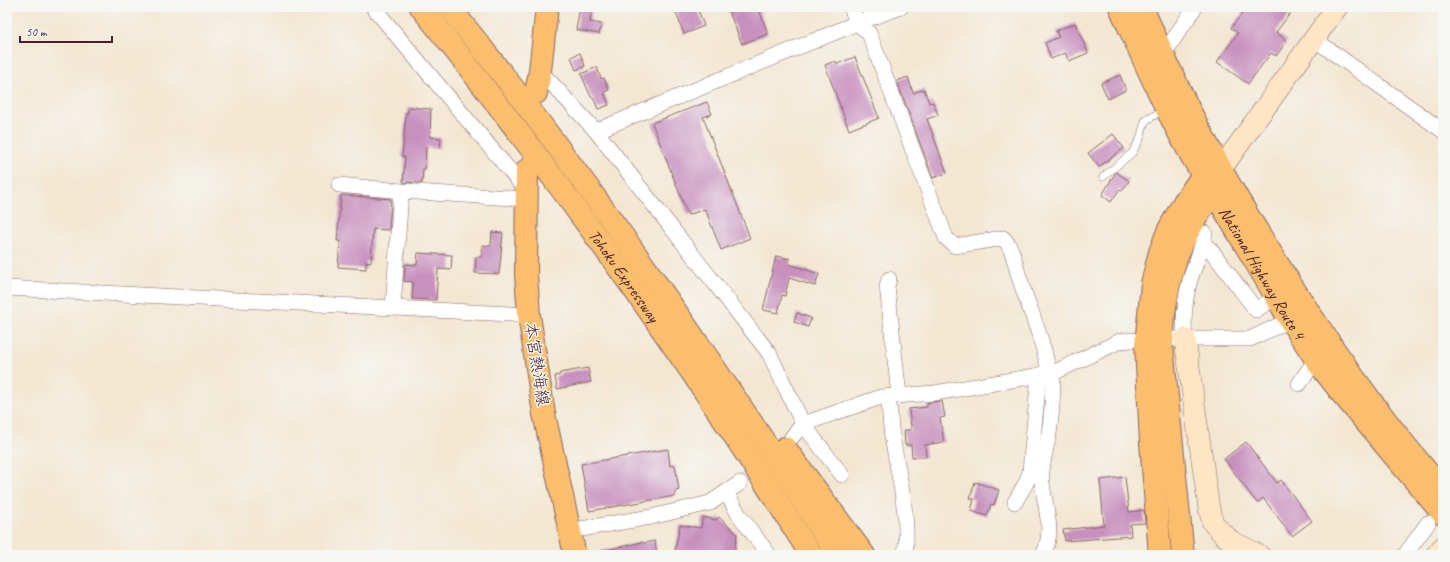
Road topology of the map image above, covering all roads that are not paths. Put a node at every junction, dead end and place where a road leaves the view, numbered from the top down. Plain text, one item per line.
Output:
1 (373, 7) edge
2 (421, 7) edge
3 (449, 7) edge
4 (547, 7) edge
5 (851, 7) edge
6 (901, 7) edge
7 (1120, 7) edge
8 (1142, 7) edge
9 (1195, 7) edge
10 (1337, 7) edge
11 (857, 23) junction
12 (1314, 39) junction
13 (1163, 55) junction
14 (540, 71) junction
15 (536, 93) dead end
16 (1167, 108) junction
17 (596, 131) junction
18 (1443, 131) edge
19 (1103, 177) dead end
20 (1213, 179) junction
21 (339, 184) dead end
22 (526, 187) junction
23 (401, 191) junction
24 (645, 266) junction
25 (889, 279) dead end
26 (628, 280) junction
27 (7, 288) edge
28 (1276, 296) junction
29 (393, 308) junction
30 (529, 316) junction
31 (1290, 320) junction
32 (1180, 339) junction
33 (1132, 340) dead end
34 (1316, 359) junction
35 (1047, 374) junction
36 (1299, 384) dead end
37 (894, 396) junction
38 (803, 424) junction
39 (792, 437) dead end
40 (842, 475) dead end
41 (740, 483) dead end
42 (1443, 490) edge
43 (726, 492) junction
44 (1015, 502) dead end
45 (1436, 518) edge
46 (569, 531) junction
47 (1443, 547) edge
48 (575, 555) edge
49 (769, 555) edge
50 (794, 555) edge
51 (811, 555) edge
52 (837, 555) edge
53 (864, 555) edge
54 (905, 555) edge
55 (1043, 555) edge
56 (1160, 555) edge
57 (1183, 555) edge
58 (1259, 555) edge
59 (1405, 555) edge
60 (1436, 555) edge

1 - 22 street
2 - 26 main road, Tohoku Expressway
3 - 24 main road, Tohoku Expressway
4 - 14 main road
5 - 11 street
6 - 11 street
7 - 16 main road, National Highway Route 4
8 - 13 main road, National Highway Route 4
9 - 13 street
10 - 12 street
11 - 17 street
11 - 35 street
12 - 18 street
12 - 20 street
13 - 20 main road, National Highway Route 4
14 - 15 main road
14 - 17 street
16 - 19 lane
16 - 20 main road, National Highway Route 4
17 - 38 street
20 - 28 main road, National Highway Route 4
20 - 42 main road, National Highway Route 4
20 - 56 main road
20 - 57 main road
21 - 23 street
22 - 23 street
22 - 30 main road, 本宮熱海線
23 - 29 street
24 - 52 main road, Tohoku Expressway
24 - 53 main road
25 - 37 street
26 - 50 main road
26 - 51 main road, Tohoku Expressway
27 - 29 street
28 - 31 main road, National Highway Route 4
28 - 32 street
29 - 30 street
30 - 46 main road, 本宮熱海線
31 - 32 street
31 - 34 main road, National Highway Route 4
32 - 58 street
33 - 35 street
34 - 36 street
34 - 45 main road, National Highway Route 4
35 - 37 street
35 - 44 street
35 - 55 street
37 - 38 street
37 - 54 street
38 - 39 street
38 - 40 street
41 - 43 street
43 - 46 street
43 - 49 street
45 - 59 street
46 - 48 main road, 本宮熱海線
47 - 60 street

